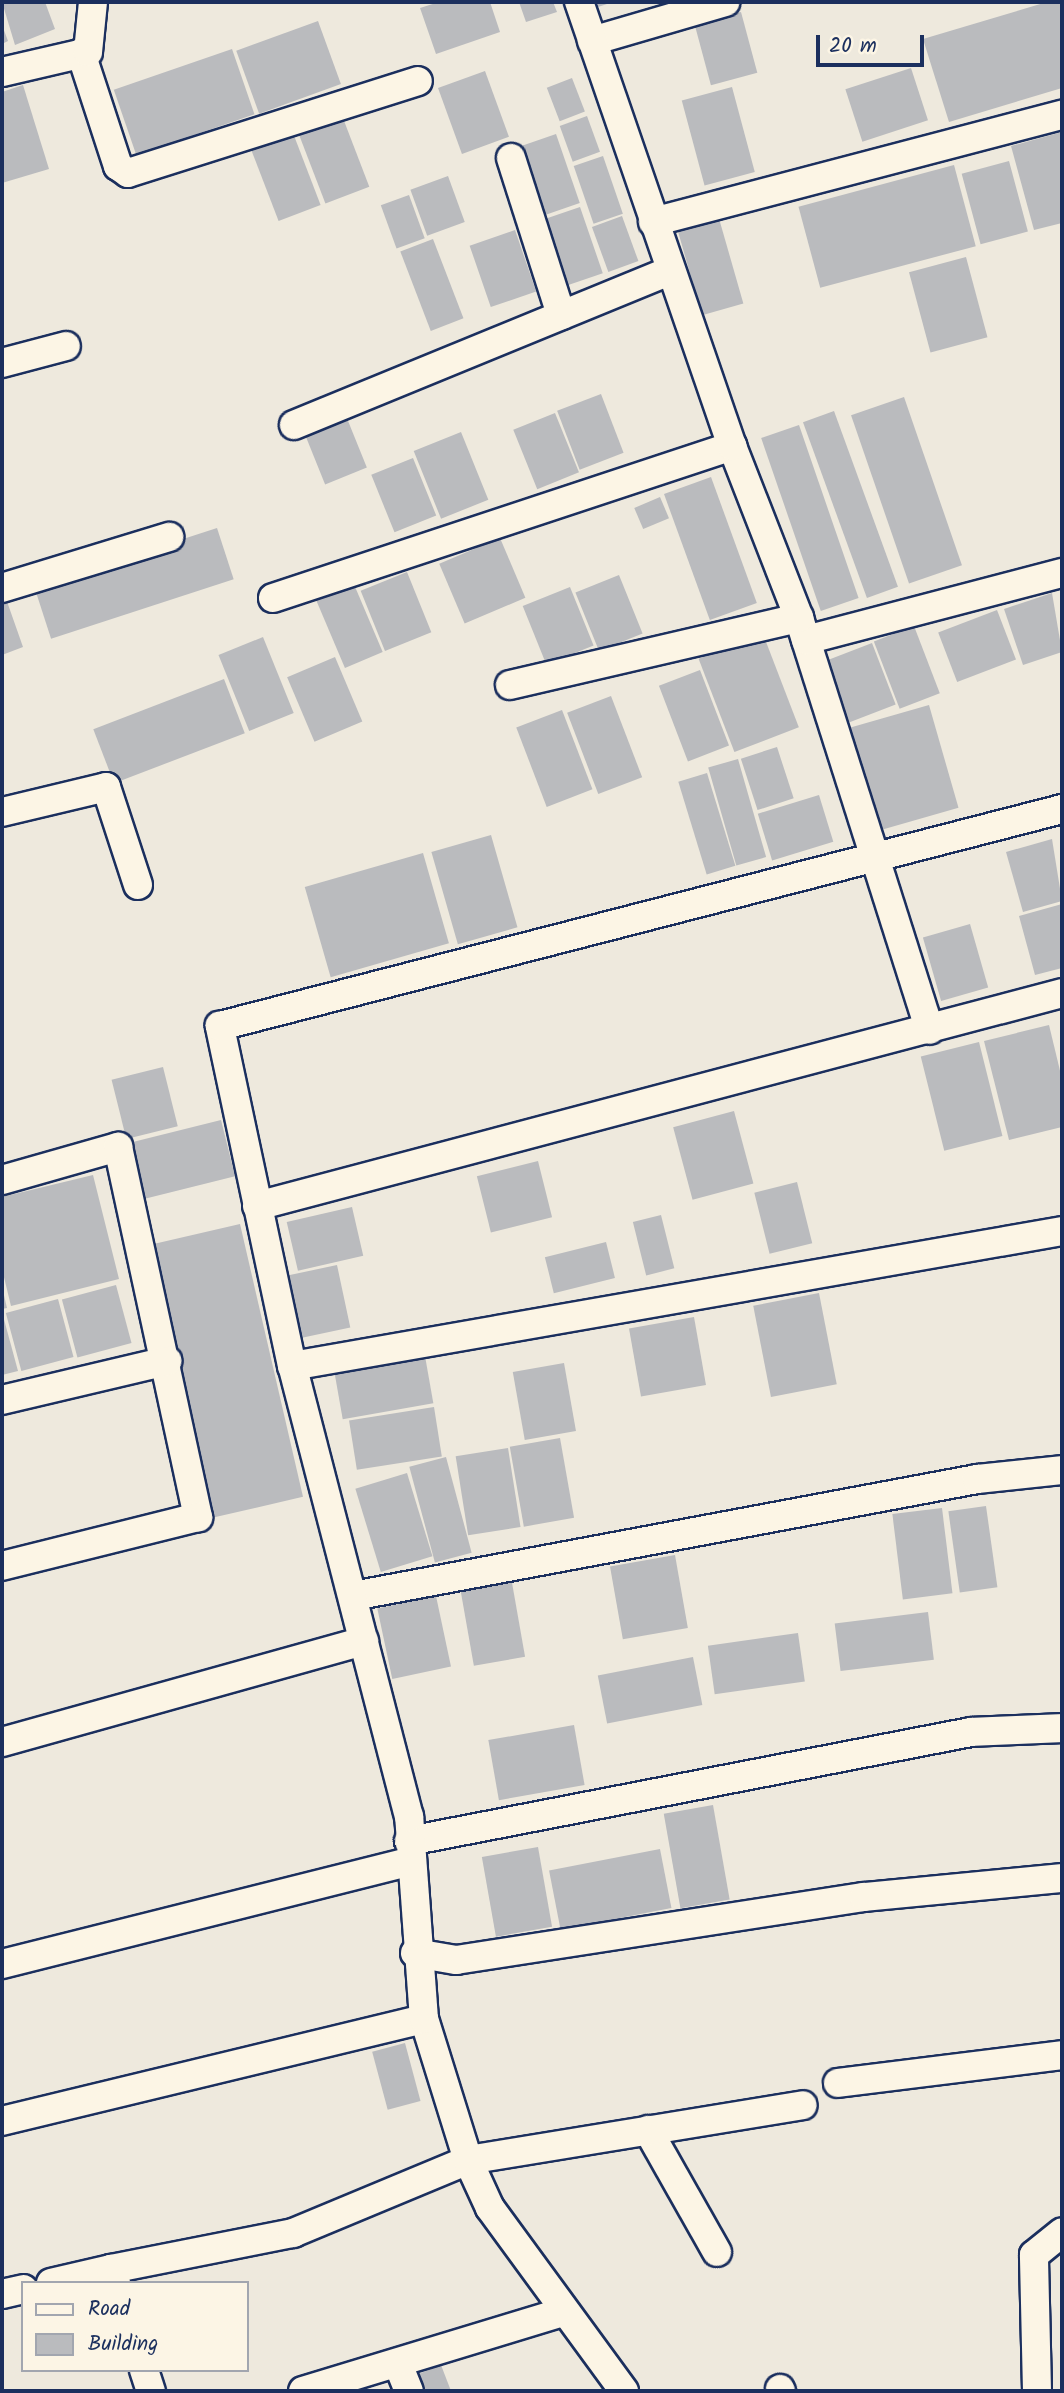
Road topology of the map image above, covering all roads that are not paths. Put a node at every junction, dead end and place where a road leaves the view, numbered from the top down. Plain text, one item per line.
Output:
1 (93, 2) edge
2 (579, 2) edge
3 (724, 2) edge
4 (592, 41) junction
5 (81, 54) junction
6 (2, 72) edge
7 (418, 82) dead end
8 (1062, 115) edge
9 (511, 158) dead end
10 (653, 222) junction
11 (670, 271) junction
12 (561, 315) junction
13 (66, 346) dead end
14 (2, 363) edge
15 (294, 425) dead end
16 (732, 446) junction
17 (169, 537) dead end
18 (1062, 573) edge
19 (2, 588) edge
20 (273, 598) dead end
21 (802, 629) junction
22 (510, 685) dead end
23 (1062, 809) edge
24 (2, 812) edge
25 (878, 860) junction
26 (138, 885) dead end
27 (1062, 993) edge
28 (930, 1030) junction
29 (2, 1180) edge
30 (257, 1206) junction
31 (1062, 1231) edge
32 (167, 1361) junction
33 (292, 1366) junction
34 (2, 1400) edge
35 (1062, 1470) edge
36 (2, 1566) edge
37 (353, 1596) junction
38 (364, 1641) junction
39 (1062, 1728) edge
40 (2, 1742) edge
41 (409, 1851) junction
42 (1062, 1878) edge
43 (415, 1954) junction
44 (2, 1964) edge
45 (424, 2019) junction
46 (1062, 2055) edge
47 (838, 2083) dead end
48 (803, 2105) dead end
49 (2, 2121) edge
50 (648, 2130) junction
51 (468, 2160) junction
52 (1062, 2232) edge
53 (717, 2252) dead end
54 (114, 2276) edge
55 (69, 2281) edge
56 (21, 2289) edge
57 (2, 2294) edge
58 (563, 2312) junction
59 (398, 2364) junction
60 (145, 2372) edge
61 (151, 2391) edge
62 (303, 2391) edge
63 (409, 2391) edge
64 (624, 2391) edge
65 (1037, 2391) edge

1 - 5 street
2 - 4 street
3 - 4 street
4 - 10 street
5 - 6 street
5 - 7 street
8 - 10 street
9 - 12 street
10 - 11 street
11 - 12 street
11 - 16 street
12 - 15 street
13 - 14 street
16 - 20 street
16 - 21 street
17 - 19 street
18 - 21 street
21 - 22 street
21 - 25 street
23 - 25 street
24 - 26 street
25 - 28 street
25 - 30 street
27 - 28 street
28 - 30 street
29 - 32 street
30 - 33 street
31 - 33 street
32 - 34 street
32 - 36 street
33 - 37 street
35 - 37 street
37 - 38 street
38 - 40 street
38 - 41 street
39 - 41 street
41 - 43 street
41 - 44 street
42 - 43 street
43 - 45 street
45 - 49 street
45 - 51 street
46 - 47 street
48 - 50 street
50 - 51 street
50 - 53 street
51 - 54 street
51 - 58 street
52 - 65 street
54 - 55 street
56 - 57 street
58 - 59 street
58 - 64 street
59 - 62 street
59 - 63 street
60 - 61 street

